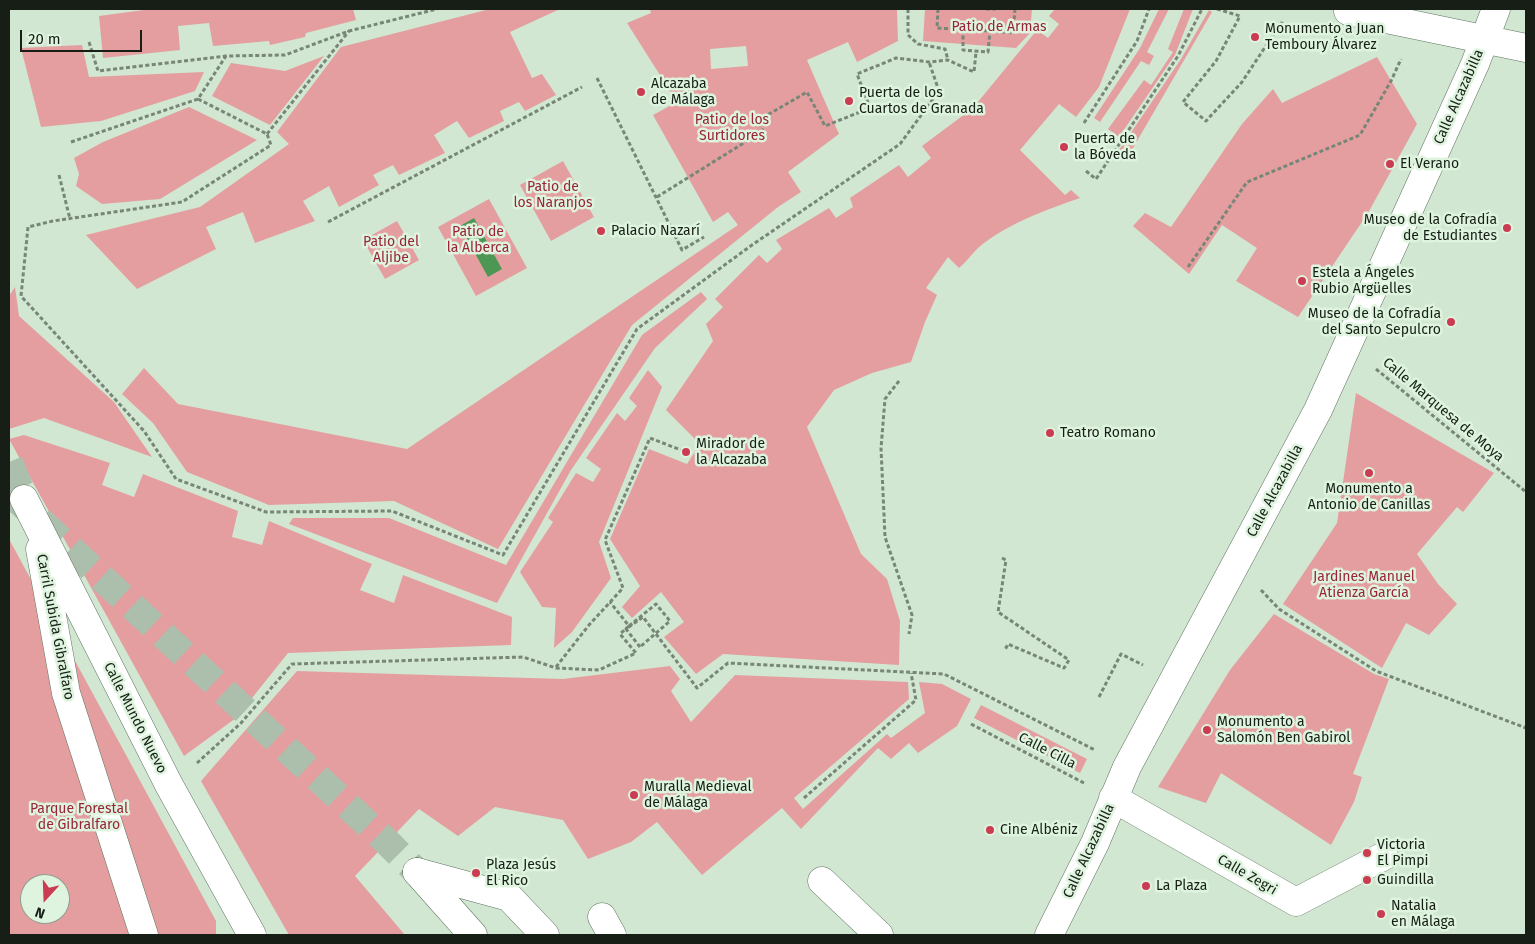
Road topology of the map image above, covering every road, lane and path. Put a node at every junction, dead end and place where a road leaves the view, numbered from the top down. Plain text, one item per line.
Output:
1 (437, 9) edge
2 (908, 9) edge
3 (938, 9) edge
4 (986, 9) edge
5 (996, 9) edge
6 (1015, 9) edge
7 (1149, 9) edge
8 (1202, 9) edge
9 (1217, 9) edge
10 (1349, 9) edge
11 (1496, 9) edge
12 (963, 29) junction
13 (1308, 29) dead end
14 (349, 31) junction
15 (990, 31) junction
16 (1484, 39) junction
17 (89, 42) dead end
18 (1526, 48) edge
19 (976, 52) junction
20 (1403, 54) dead end
21 (226, 56) junction
22 (948, 60) junction
23 (929, 62) junction
24 (597, 78) dead end
25 (582, 87) dead end
26 (198, 99) junction
27 (1084, 123) dead end
28 (267, 134) junction
29 (71, 142) dead end
30 (1086, 171) dead end
31 (59, 175) dead end
32 (657, 197) junction
33 (70, 219) junction
34 (328, 222) dead end
35 (704, 237) dead end
36 (1188, 267) dead end
37 (1346, 346) junction
38 (899, 380) dead end
39 (686, 452) dead end
40 (1526, 492) edge
41 (29, 509) joint
42 (1002, 558) dead end
43 (1236, 563) junction
44 (610, 602) junction
45 (629, 626) junction
46 (909, 634) dead end
47 (1005, 650) dead end
48 (556, 668) junction
49 (1113, 669) dead end
50 (911, 673) junction
51 (1099, 697) dead end
52 (971, 724) dead end
53 (1526, 728) edge
54 (1127, 766) junction
55 (169, 785) junction
56 (804, 798) dead end
57 (1113, 798) junction
58 (1384, 856) dead end
59 (822, 881) dead end
60 (144, 935) edge
61 (252, 935) edge
62 (473, 935) edge
63 (545, 935) edge
64 (879, 935) edge
65 (1049, 935) edge

1 - 14 path
2 - 22 path
3 - 12 path
4 - 5 path
6 - 15 path
7 - 27 path
8 - 30 path
9 - 13 path
10 - 16 street
11 - 16 street, Calle Alcazabilla
12 - 15 path
12 - 19 path
14 - 21 path
14 - 28 path
15 - 19 path
16 - 18 street
16 - 37 street, Calle Alcazabilla
17 - 21 path
19 - 22 path
20 - 36 path
21 - 26 path
22 - 23 path
23 - 32 path
23 - 33 path
24 - 32 path
25 - 34 path
26 - 28 path
26 - 29 path
28 - 33 path
31 - 33 path
32 - 35 path
37 - 40 path, Calle Marquesa de Moya
37 - 43 street, Calle Alcazabilla
38 - 46 path
39 - 44 path
41 - 55 street, Calle Mundo Nuevo
41 - 60 street, Carril Subida Gibralfaro
42 - 47 path
43 - 53 path
43 - 54 street, Calle Alcazabilla
44 - 45 path
44 - 48 path
45 - 48 path
45 - 50 path, bridge
48 - 55 path
49 - 51 path
50 - 54 path
50 - 56 path
52 - 57 path, Calle Cilla
54 - 57 street, Calle Alcazabilla
55 - 61 street, Calle Mundo Nuevo
57 - 58 street, Calle Zegri
57 - 65 street, Calle Alcazabilla
59 - 64 street
62 - 63 street

